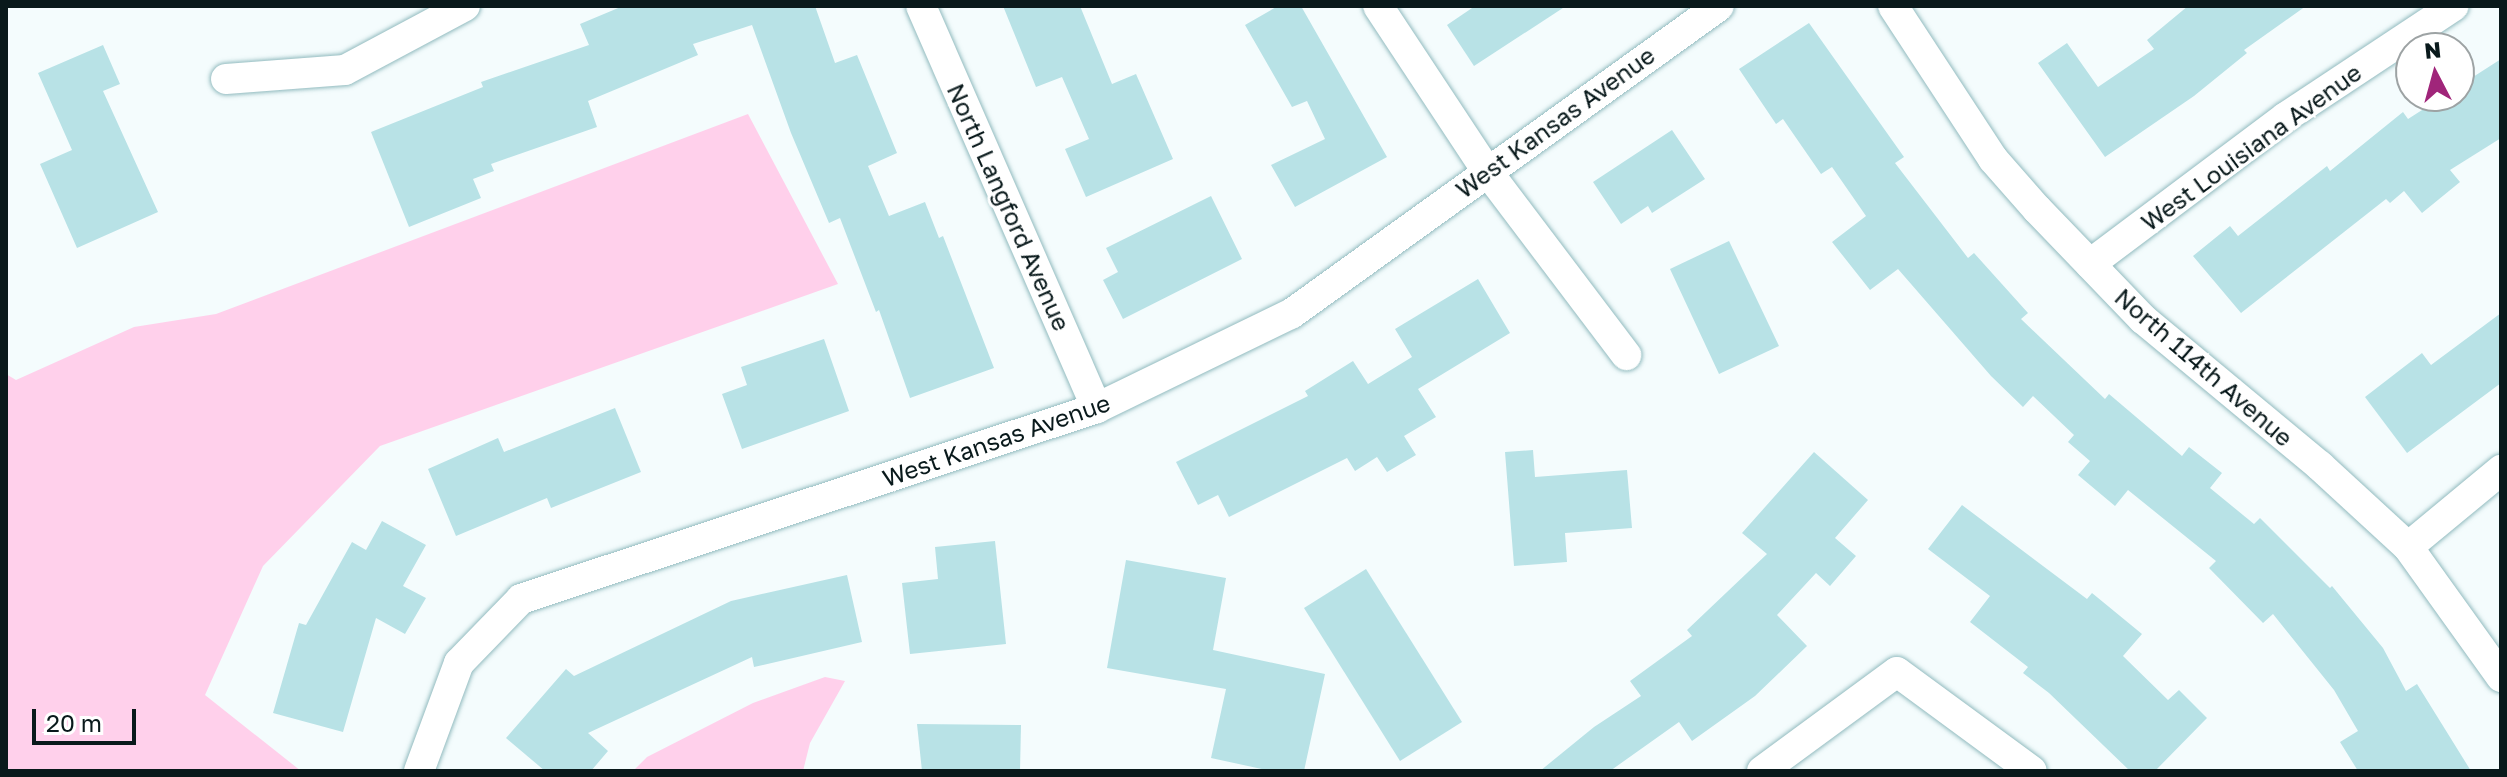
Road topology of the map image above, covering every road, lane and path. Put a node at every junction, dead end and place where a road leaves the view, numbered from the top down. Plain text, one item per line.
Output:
1 (465, 6) edge
2 (921, 6) edge
3 (1378, 6) edge
4 (1719, 6) edge
5 (1893, 6) edge
6 (2454, 6) edge
7 (226, 79) dead end
8 (1487, 171) junction
9 (2090, 264) junction
10 (1626, 355) dead end
11 (1097, 408) junction
12 (2501, 470) edge
13 (2408, 547) junction
14 (2501, 677) edge
15 (419, 771) edge
16 (1762, 771) edge
17 (2032, 771) edge

1 - 7 street
2 - 11 street, North Langford Avenue
3 - 8 street
4 - 8 street, West Kansas Avenue
5 - 9 street, North 114th Avenue
6 - 9 street, West Louisiana Avenue
8 - 10 street
8 - 11 street, West Kansas Avenue
9 - 13 street, North 114th Avenue
11 - 15 street, West Kansas Avenue
12 - 13 street
13 - 14 street, North 114th Avenue
16 - 17 street

